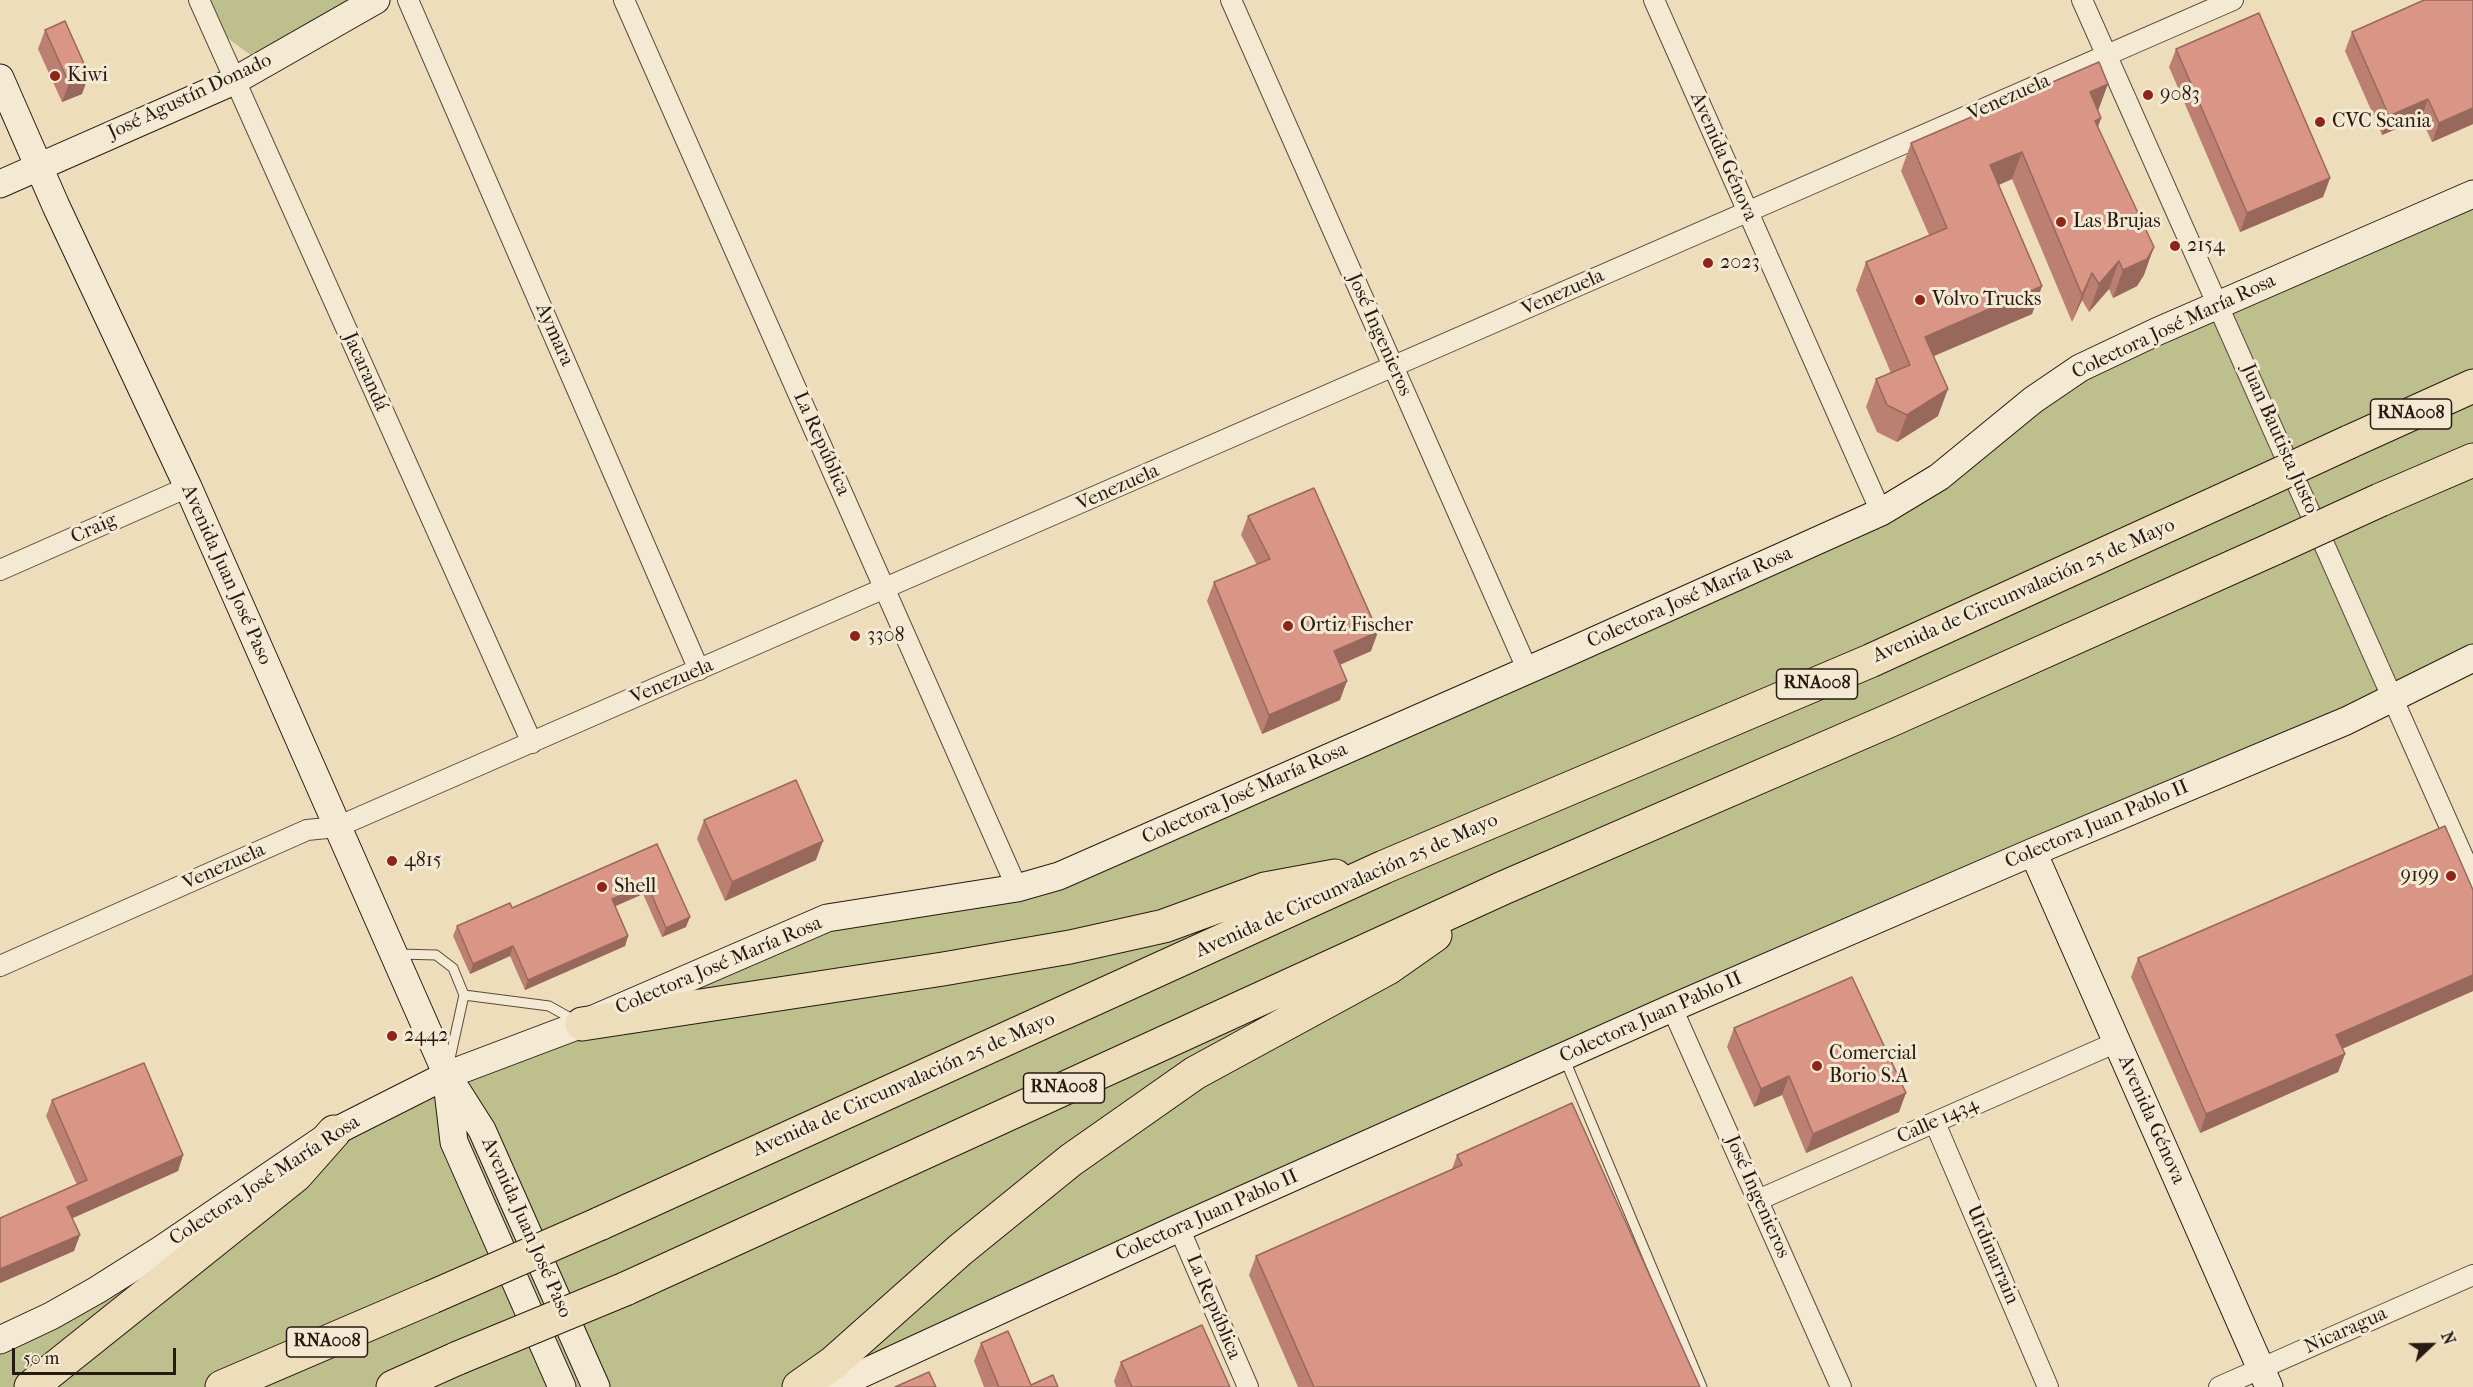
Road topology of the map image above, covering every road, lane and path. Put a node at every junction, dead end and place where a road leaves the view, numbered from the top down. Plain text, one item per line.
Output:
1 (199, 0) edge
2 (376, 0) edge
3 (408, 0) edge
4 (624, 0) edge
5 (1231, 0) edge
6 (1654, 0) edge
7 (2082, 0) edge
8 (2233, 0) edge
9 (2106, 56) junction
10 (0, 78) edge
11 (234, 81) junction
12 (38, 167) junction
13 (0, 184) edge
14 (2473, 194) edge
15 (1748, 212) junction
16 (2219, 305) junction
17 (1393, 368) junction
18 (2473, 386) edge
19 (2473, 460) edge
20 (188, 487) junction
21 (1881, 512) junction
22 (0, 570) edge
23 (885, 590) junction
24 (2473, 658) edge
25 (699, 670) junction
26 (1528, 671) junction
27 (2392, 698) junction
28 (532, 743) junction
29 (338, 827) junction
30 (2033, 852) junction
31 (1384, 867) junction
32 (2473, 879) edge
33 (1017, 888) junction
34 (1503, 888) junction
35 (393, 954) junction
36 (0, 966) edge
37 (464, 995) junction
38 (1672, 1008) junction
39 (582, 1024) junction
40 (2117, 1042) junction
41 (1564, 1056) junction
42 (447, 1075) junction
43 (1935, 1123) junction
44 (334, 1132) junction
45 (1758, 1200) junction
46 (1179, 1228) junction
47 (2473, 1275) edge
48 (0, 1340) edge
49 (2265, 1378) edge
50 (31, 1387) edge
51 (222, 1387) edge
52 (393, 1387) edge
53 (562, 1387) edge
54 (596, 1387) edge
55 (799, 1387) edge
56 (833, 1387) edge
57 (1248, 1387) edge
58 (1702, 1387) edge
59 (1841, 1387) edge
60 (2049, 1387) edge
61 (2219, 1387) edge

1 - 11 street, Jacarandá
2 - 11 main road, José Agustín Donado
3 - 25 street, Aymara
4 - 23 street, La República
5 - 17 street, José Ingenieros
6 - 15 street, Avenida Génova
7 - 9 street, Juan Bautista Justo
8 - 9 street, Venezuela
9 - 15 street, Venezuela
9 - 16 street, Juan Bautista Justo
10 - 12 main road, Avenida Juan José Paso
11 - 12 main road, José Agustín Donado
11 - 28 street, Jacarandá
12 - 13 main road, José Agustín Donado
12 - 20 main road, Avenida Juan José Paso
14 - 16 main road, Colectora José María Rosa
15 - 17 street, Venezuela
15 - 21 street, Avenida Génova
16 - 21 main road, Colectora José María Rosa
16 - 27 street, Juan Bautista Justo
17 - 23 street, Venezuela
17 - 26 street, José Ingenieros
18 - 31 highway, Avenida de Circunvalación 25 de Mayo / RNA008, bridge
19 - 34 highway, RNA008, bridge
20 - 22 street, Craig
20 - 29 main road, Avenida Juan José Paso
21 - 26 main road, Colectora José María Rosa
23 - 25 street, Venezuela
23 - 33 street, La República
24 - 27 main road, Colectora Juan Pablo II
25 - 28 street, Venezuela
26 - 33 main road, Colectora José María Rosa
27 - 30 main road, Colectora Juan Pablo II
27 - 32 street, Juan Bautista Justo
28 - 29 street, Venezuela
29 - 35 main road, Avenida Juan José Paso
29 - 36 street, Venezuela
30 - 38 main road, Colectora Juan Pablo II
30 - 40 main road, Avenida Génova
31 - 39 highway
31 - 51 highway, Avenida de Circunvalación 25 de Mayo / RNA008, bridge
33 - 39 main road, Colectora José María Rosa
34 - 52 highway, RNA008, bridge
34 - 55 highway
35 - 37 lane
35 - 42 main road, Avenida Juan José Paso
37 - 39 lane
37 - 42 lane
38 - 41 main road, Colectora Juan Pablo II
38 - 45 street, José Ingenieros
39 - 42 main road, Colectora José María Rosa
40 - 43 street, Calle 1434
40 - 49 main road, Avenida Génova
41 - 46 main road, Colectora Juan Pablo II
41 - 58 lane
42 - 44 main road, Colectora José María Rosa
42 - 53 main road, Avenida Juan José Paso
42 - 54 main road, Avenida Juan José Paso
43 - 45 street, Calle 1434
43 - 60 street, Urdinarrain
44 - 48 main road, Colectora José María Rosa
44 - 50 highway
45 - 59 street, José Ingenieros
46 - 56 main road, Colectora Juan Pablo II
46 - 57 street, La República
47 - 49 street, Nicaragua
49 - 61 street, Nicaragua

